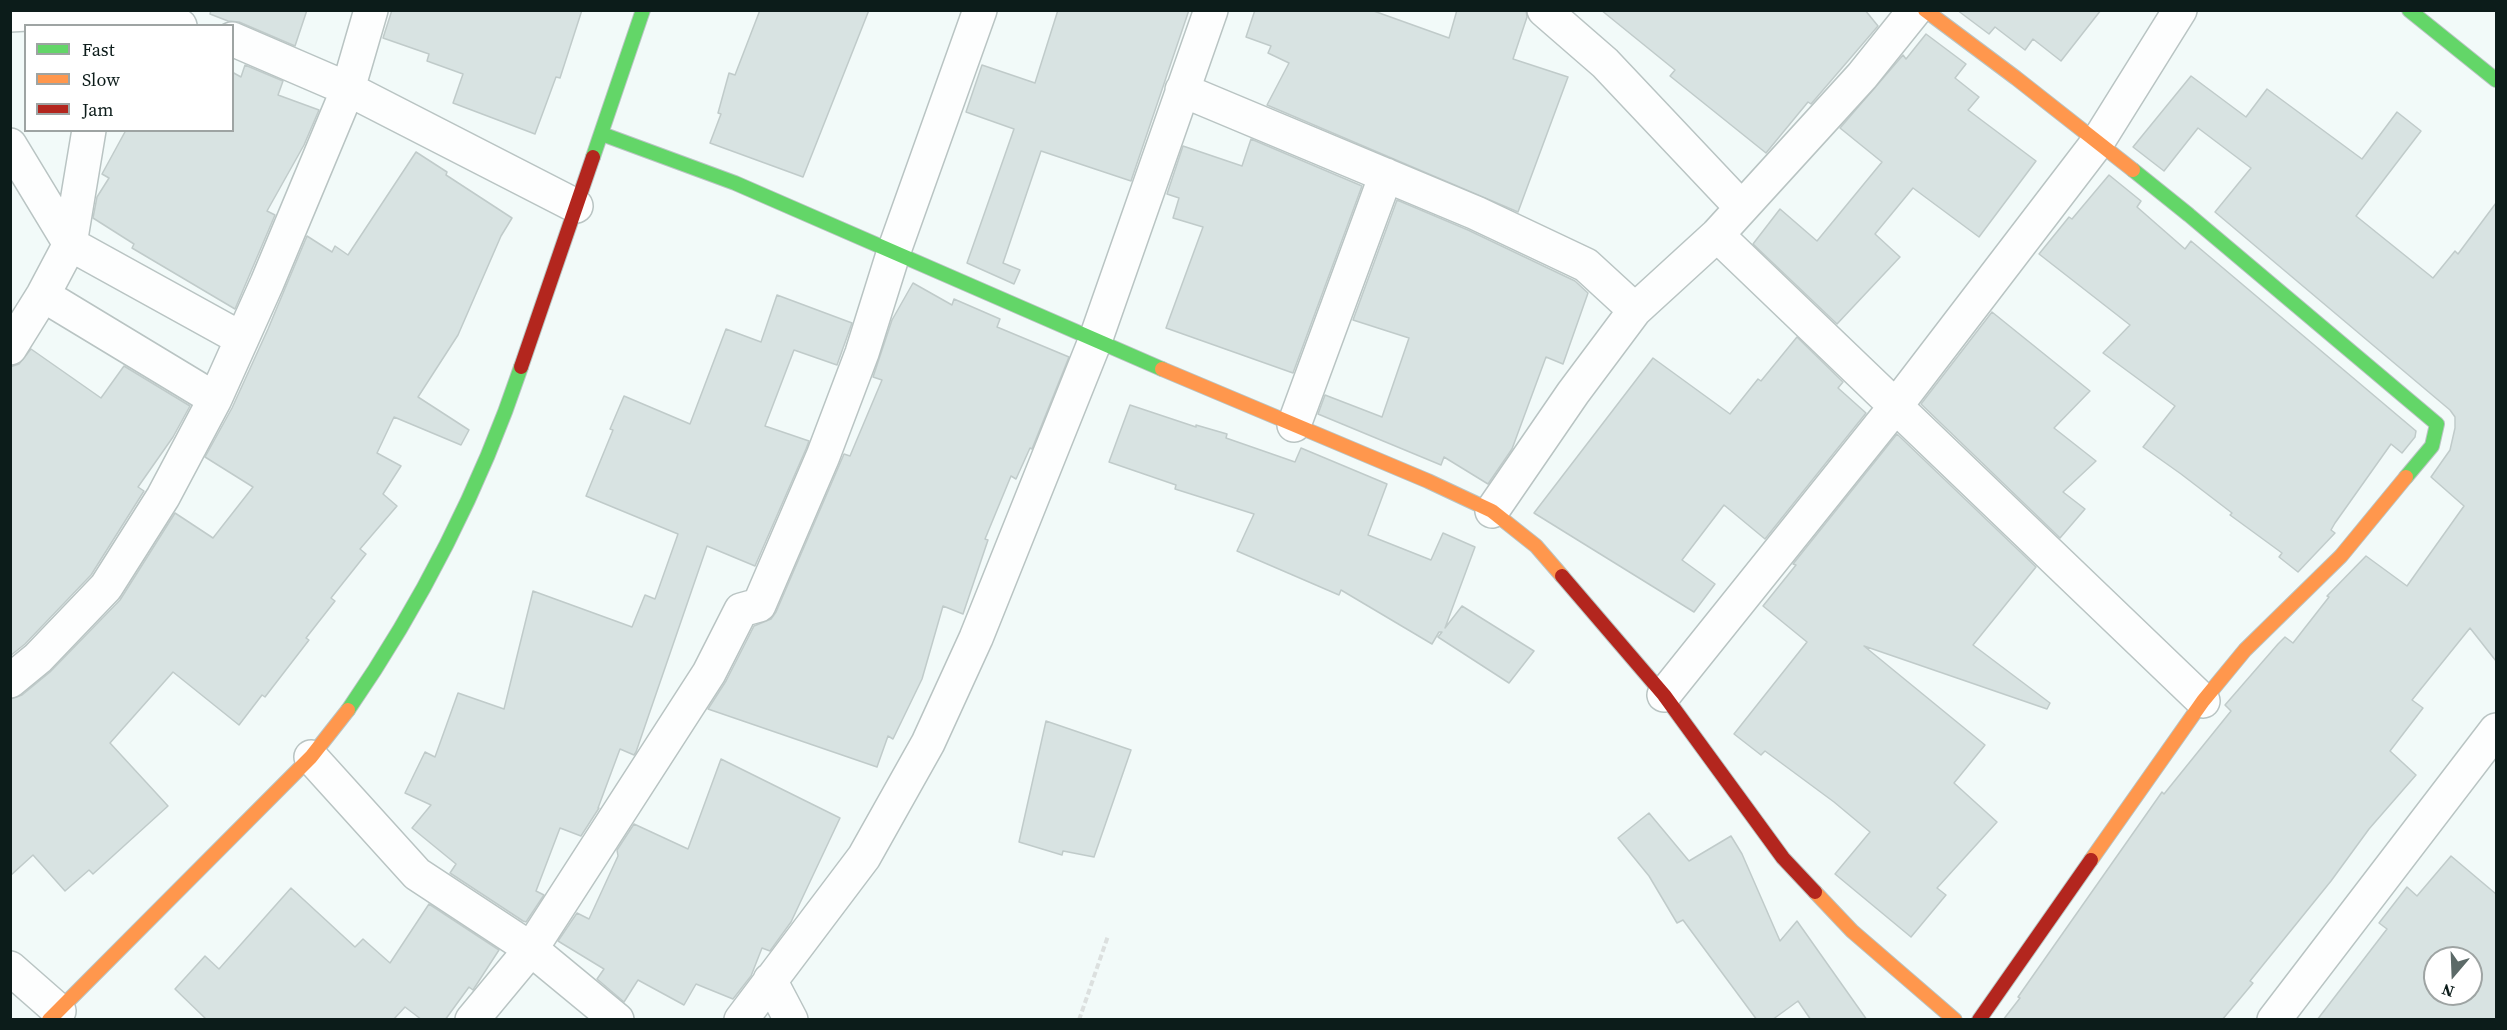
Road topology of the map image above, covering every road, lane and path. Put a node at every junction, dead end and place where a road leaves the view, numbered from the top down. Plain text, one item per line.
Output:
1 (371, 10) edge
2 (643, 10) edge
3 (980, 10) edge
4 (1211, 10) edge
5 (1544, 10) edge
6 (1915, 10) edge
7 (1924, 10) edge
8 (2180, 10) edge
9 (2409, 10) edge
10 (10, 15) edge
11 (163, 19) edge
12 (108, 20) edge
13 (234, 40) edge
14 (2496, 80) edge
15 (348, 89) junction
16 (1182, 90) junction
17 (89, 132) edge
18 (602, 134) junction
19 (2097, 143) junction
20 (10, 146) edge
21 (1386, 175) junction
22 (576, 206) junction
23 (1742, 207) junction
24 (1717, 235) junction
25 (70, 244) junction
26 (894, 251) junction
27 (43, 295) junction
28 (1635, 310) junction
29 (242, 339) junction
30 (1095, 341) junction
31 (10, 348) edge
32 (215, 399) junction
33 (1895, 406) junction
34 (1294, 425) junction
35 (1492, 512) junction
36 (10, 681) edge
37 (1664, 695) junction
38 (2203, 701) junction
39 (2496, 730) edge
40 (311, 757) junction
41 (1108, 936) dead end
42 (531, 949) junction
43 (10, 968) edge
44 (770, 980) junction
45 (54, 1015) edge
46 (472, 1020) edge
47 (617, 1020) edge
48 (741, 1020) edge
49 (791, 1020) edge
50 (1079, 1020) edge
51 (1955, 1020) edge
52 (1979, 1020) edge
53 (2274, 1020) edge

1 - 15 street
2 - 18 street
3 - 26 street
4 - 16 street
5 - 23 street
6 - 23 street
7 - 19 street
8 - 19 street
9 - 14 street
10 - 12 street
11 - 12 street
13 - 15 street
15 - 22 street
15 - 29 street
16 - 21 street
16 - 30 street
17 - 25 street
18 - 22 street
18 - 26 street
19 - 33 street
19 - 38 street
20 - 25 street
21 - 28 street
21 - 34 street
22 - 40 street
23 - 24 street
24 - 28 street
24 - 33 street
25 - 27 street
25 - 29 street
26 - 30 street
26 - 42 street
27 - 31 street
27 - 32 street
28 - 35 street
29 - 32 street
30 - 34 street
30 - 44 street
32 - 36 street
33 - 37 street
33 - 38 street
34 - 35 street
35 - 37 street
37 - 51 street
38 - 52 street
39 - 53 street
40 - 42 street
40 - 45 street
41 - 50 path
42 - 46 street
42 - 47 street
43 - 45 street
44 - 48 street
44 - 49 street

